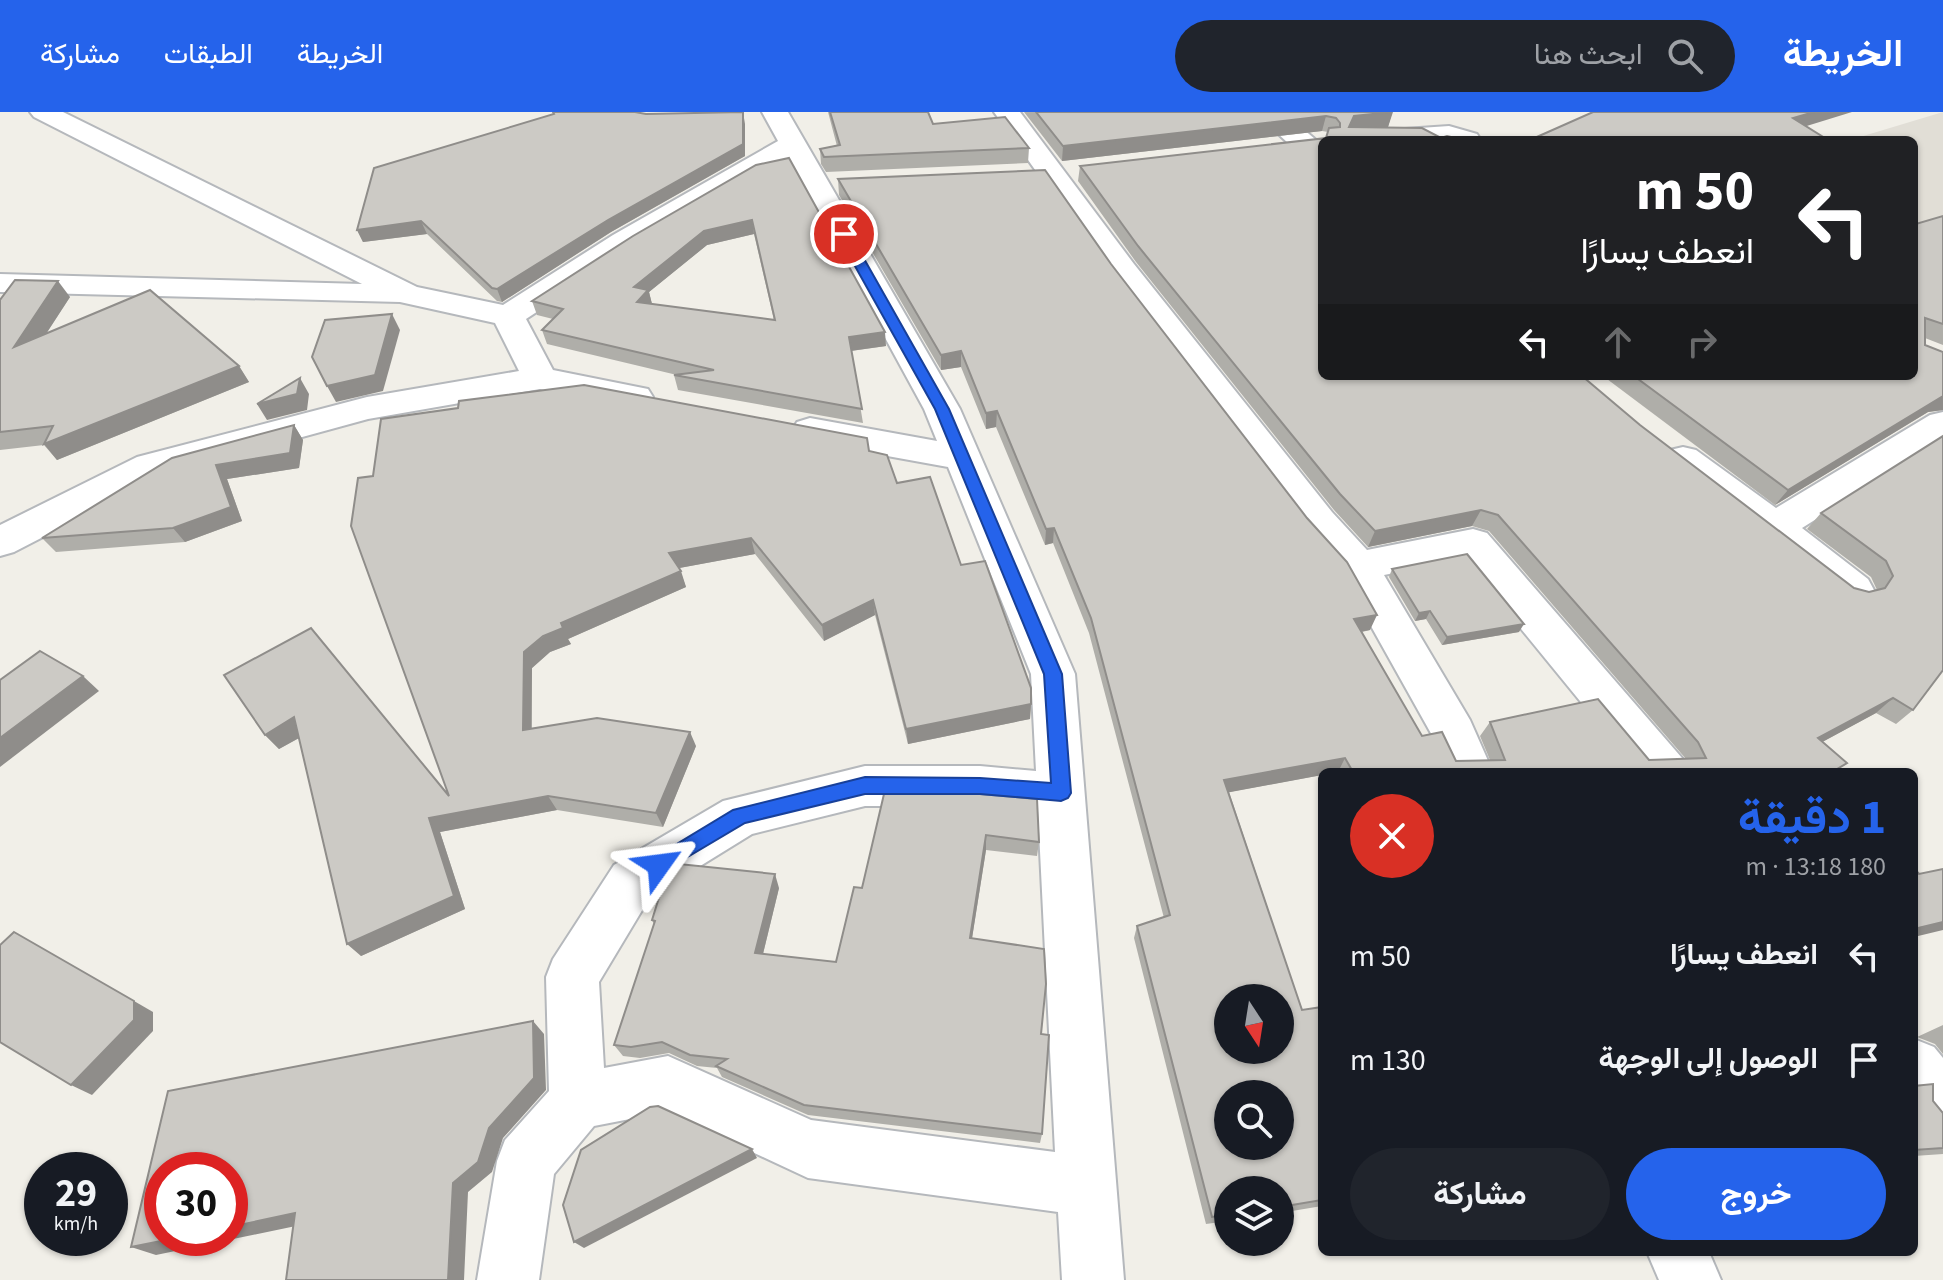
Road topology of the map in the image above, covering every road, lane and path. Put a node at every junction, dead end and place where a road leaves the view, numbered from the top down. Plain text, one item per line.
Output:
1 (43, 112) edge
2 (1007, 112) edge
3 (1267, 112) edge
4 (784, 128) edge
5 (1419, 136) edge
6 (1455, 136) edge
7 (1273, 147) edge
8 (1316, 148) edge
9 (0, 283) edge
10 (407, 294) junction
11 (508, 316) junction
12 (540, 378) junction
13 (668, 404) edge
14 (1943, 423) edge
15 (776, 424) edge
16 (1654, 438) edge
17 (962, 457) junction
18 (1775, 527) junction
19 (0, 542) edge
20 (1358, 566) junction
21 (1855, 590) edge
22 (1468, 768) edge
23 (1663, 768) edge
24 (1061, 793) junction
25 (1918, 1072) edge
26 (578, 1101) junction
27 (1943, 1101) edge
28 (1087, 1186) junction
29 (1680, 1256) edge
30 (508, 1280) edge
31 (1093, 1280) edge
32 (1690, 1280) edge

1 - 10 street
2 - 20 street
3 - 8 street
4 - 11 street
4 - 17 street
5 - 6 street
7 - 8 street
9 - 10 street
10 - 11 street
11 - 12 street
12 - 13 street
12 - 19 street
14 - 18 street
15 - 17 street
16 - 18 street
17 - 24 street
18 - 21 street
20 - 22 street
20 - 23 street
24 - 26 street
24 - 28 street
25 - 27 street
26 - 28 street
26 - 30 street
28 - 31 street
29 - 32 street

